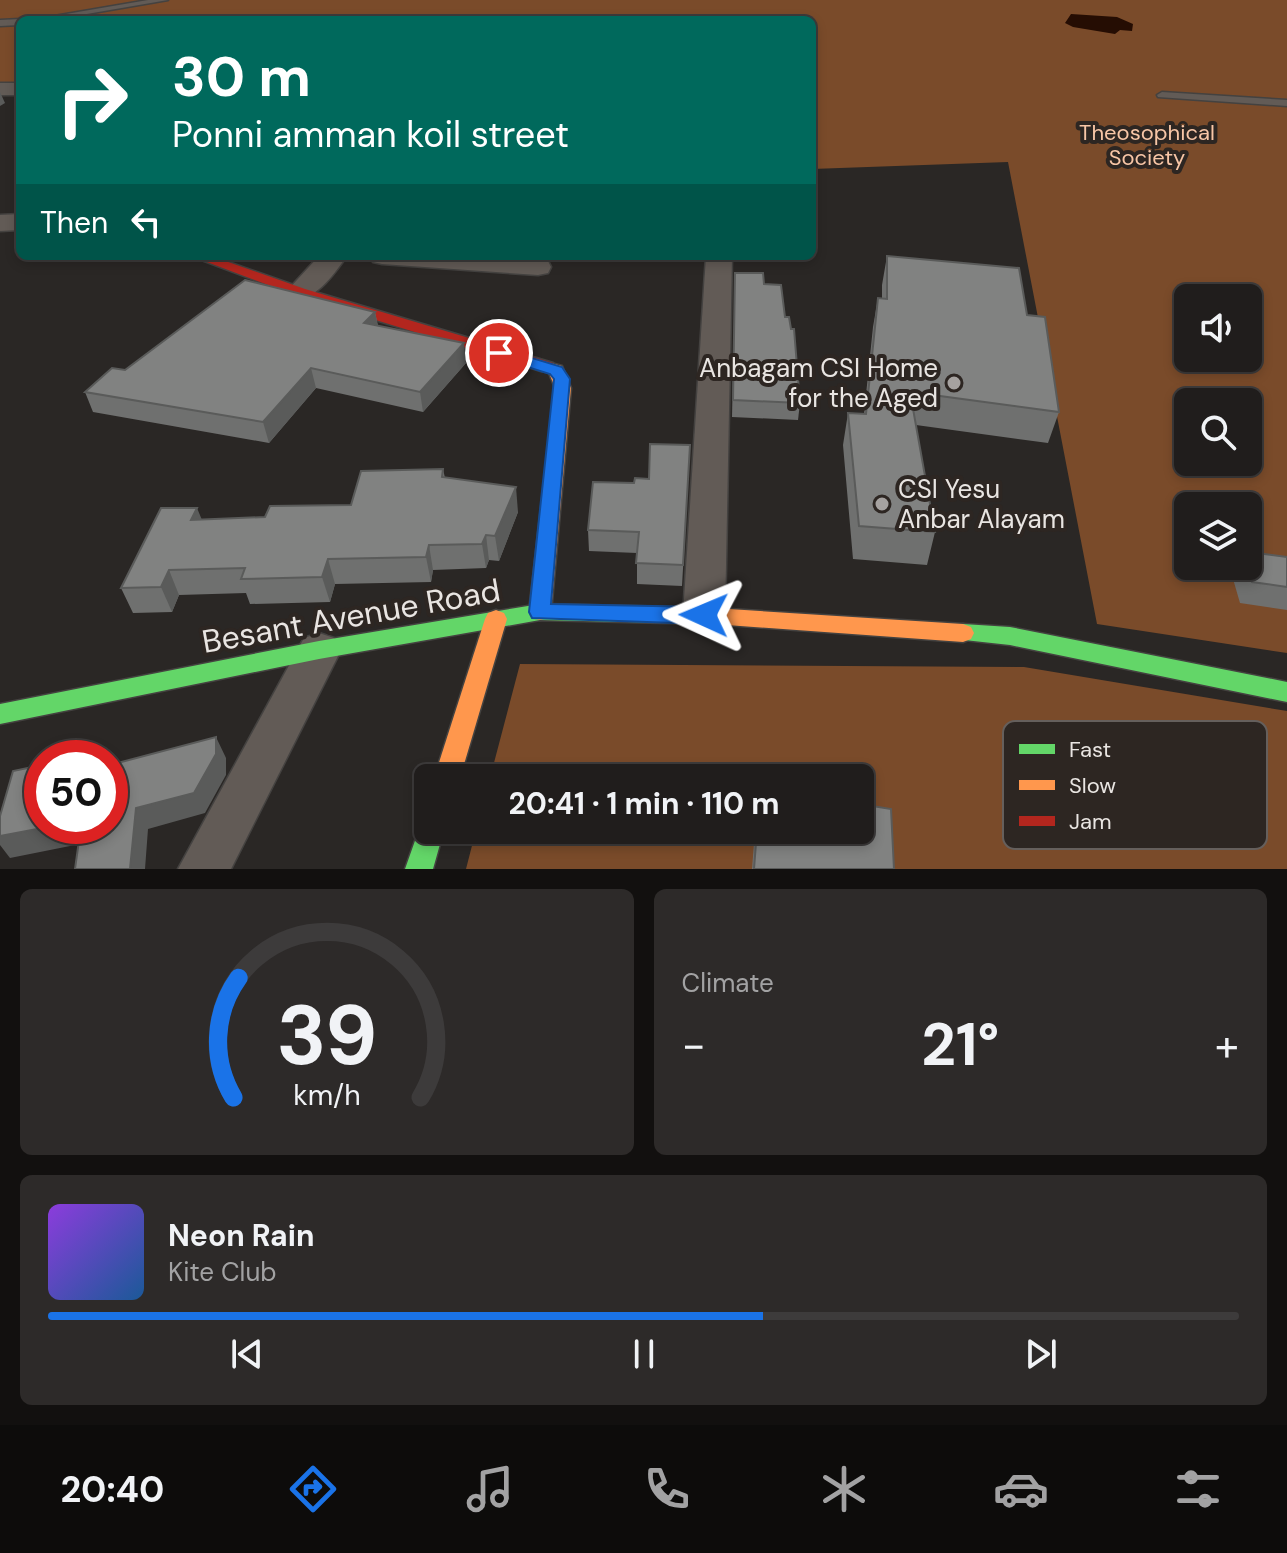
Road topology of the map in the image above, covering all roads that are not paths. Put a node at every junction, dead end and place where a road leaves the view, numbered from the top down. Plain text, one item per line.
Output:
1 (164, 0) edge
2 (61, 16) edge
3 (1162, 95) dead end
4 (1287, 103) edge
5 (209, 260) edge
6 (330, 260) edge
7 (439, 260) edge
8 (719, 260) edge
9 (538, 267) dead end
10 (300, 292) junction
11 (540, 612) junction
12 (704, 615) junction
13 (496, 619) junction
14 (319, 650) junction
15 (1287, 692) edge
16 (0, 714) edge
17 (451, 764) edge
18 (427, 844) edge
19 (204, 869) edge
20 (419, 869) edge

1 - 2 lane
3 - 4 lane
5 - 10 street
6 - 10 street
7 - 9 street
8 - 12 street
10 - 11 street
11 - 12 street, Besant Avenue Road
11 - 13 street, Besant Avenue Road
12 - 15 street, Besant Avenue Road
13 - 14 street, Besant Avenue Road
13 - 17 street
14 - 16 street, Besant Avenue Road
14 - 19 street
18 - 20 street

